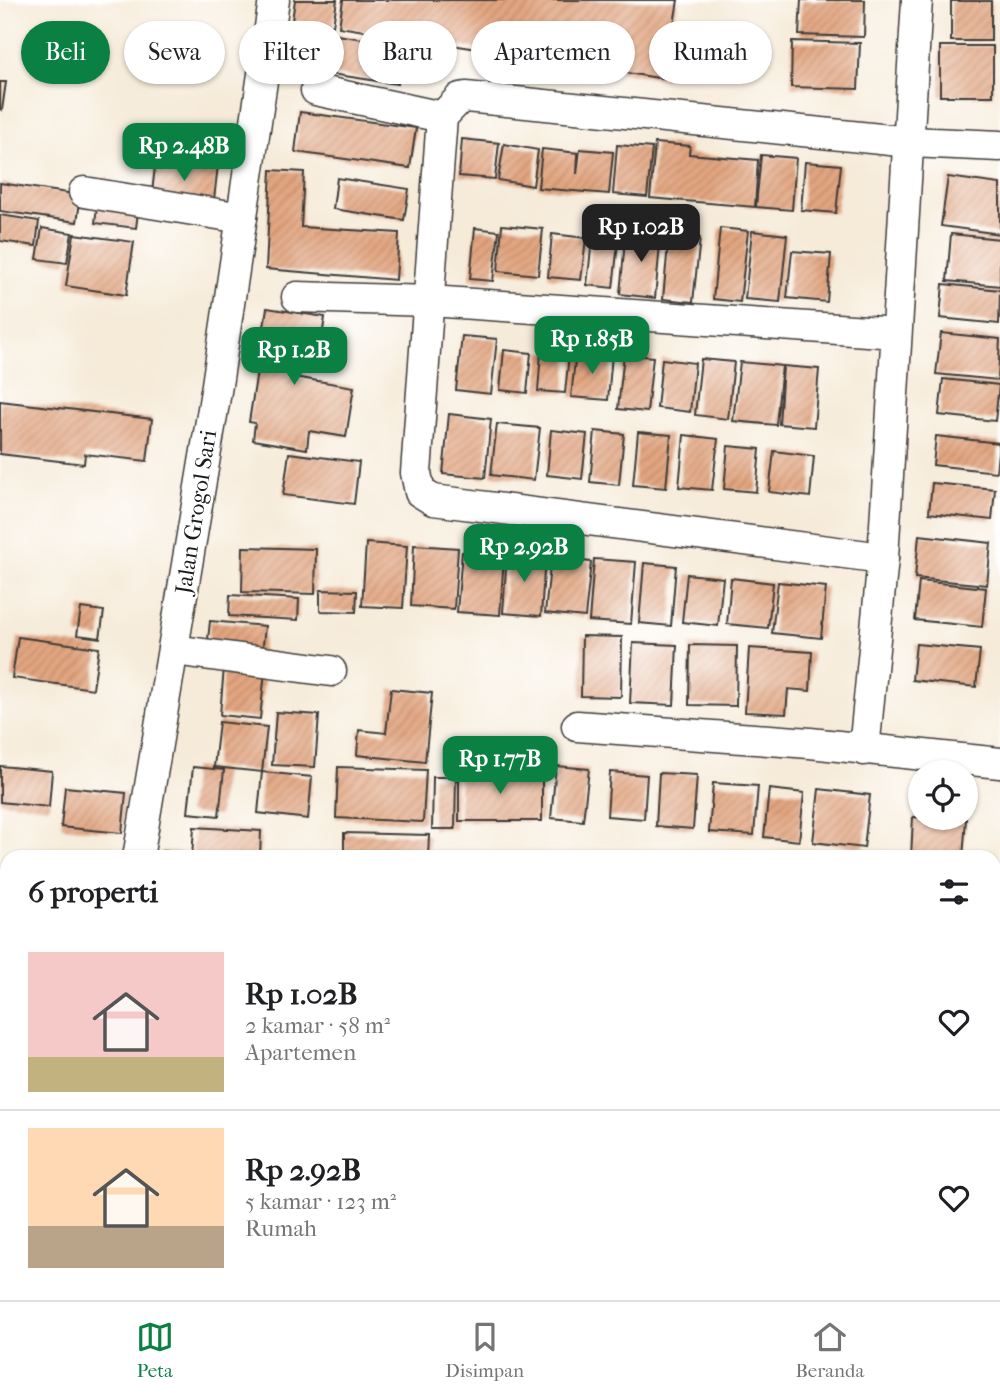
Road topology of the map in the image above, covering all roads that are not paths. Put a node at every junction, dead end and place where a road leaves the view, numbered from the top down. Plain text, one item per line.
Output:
1 (274, 0) edge
2 (917, 0) edge
3 (316, 90) dead end
4 (442, 117) junction
5 (910, 142) junction
6 (1000, 146) edge
7 (84, 192) dead end
8 (242, 218) junction
9 (297, 297) dead end
10 (430, 301) junction
11 (895, 333) junction
12 (883, 558) junction
13 (174, 650) junction
14 (331, 671) dead end
15 (577, 726) dead end
16 (864, 750) junction
17 (1000, 764) edge
18 (139, 850) edge

1 - 8 street, Jalan Grogol Sari
2 - 5 street
3 - 4 street
4 - 5 street
4 - 10 street
5 - 6 street
5 - 11 street
7 - 8 street
8 - 13 street, Jalan Grogol Sari
9 - 10 street
10 - 11 street
10 - 12 street
11 - 12 street
12 - 16 street
13 - 14 street
13 - 18 street, Jalan Grogol Sari
15 - 16 street
16 - 17 street

